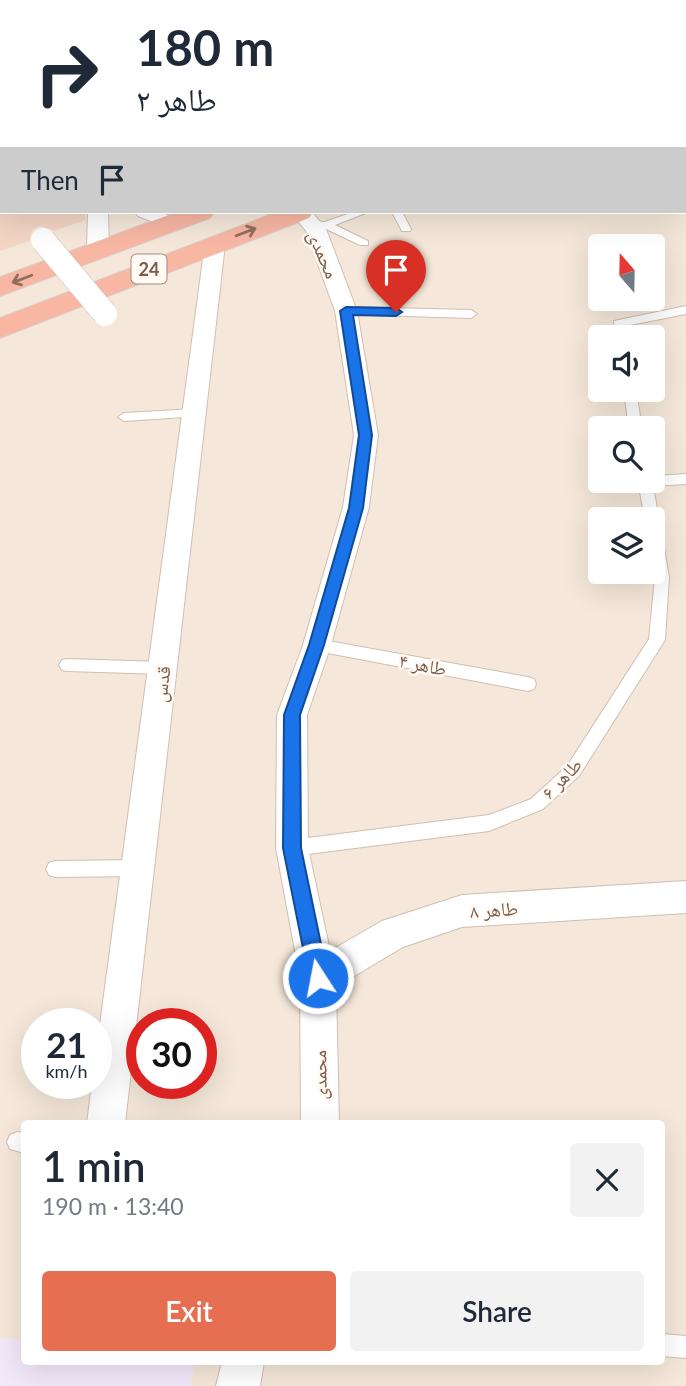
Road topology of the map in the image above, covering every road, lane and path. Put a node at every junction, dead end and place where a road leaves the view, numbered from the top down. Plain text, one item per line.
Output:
1 (98, 214) edge
2 (150, 214) edge
3 (196, 214) edge
4 (345, 214) edge
5 (398, 214) edge
6 (310, 218) edge
7 (171, 223) junction
8 (407, 229) dead end
9 (43, 240) dead end
10 (364, 243) dead end
11 (215, 244) junction
12 (98, 250) junction
13 (0, 287) edge
14 (686, 310) edge
15 (346, 311) junction
16 (105, 314) dead end
17 (471, 314) dead end
18 (618, 325) edge
19 (0, 329) edge
20 (195, 413) junction
21 (124, 417) dead end
22 (686, 479) edge
23 (665, 480) edge
24 (661, 584) edge
25 (317, 645) junction
26 (67, 665) dead end
27 (163, 668) junction
28 (528, 684) dead end
29 (292, 848) junction
30 (138, 868) junction
31 (55, 869) dead end
32 (686, 897) edge
33 (318, 978) junction
34 (106, 1120) edge
35 (320, 1120) edge
36 (665, 1345) edge
37 (686, 1347) edge
38 (242, 1365) edge
39 (238, 1386) edge

1 - 12 street
2 - 7 street
3 - 7 highway, 24
4 - 6 lane
5 - 8 lane
6 - 10 lane
11 -> 6 highway, 24
6 - 15 street, محمدی
7 - 12 highway, 24
9 - 16 street, bridge
11 - 19 highway, 24
11 - 20 street, قدس
12 -> 13 highway, 24
14 - 18 lane
15 - 17 lane
15 - 25 street, محمدی
20 - 21 lane
20 - 27 street, قدس
22 - 23 lane
24 - 29 lane, طاهر ۶
25 - 28 lane, طاهر ۴
25 - 29 street, محمدی
26 - 27 lane
27 - 30 street, قدس
29 - 33 street, محمدی
30 - 31 lane
30 - 34 street, قدس
32 - 33 street, طاهر ۸
33 - 35 street, محمدی
36 - 37 lane
38 - 39 street

